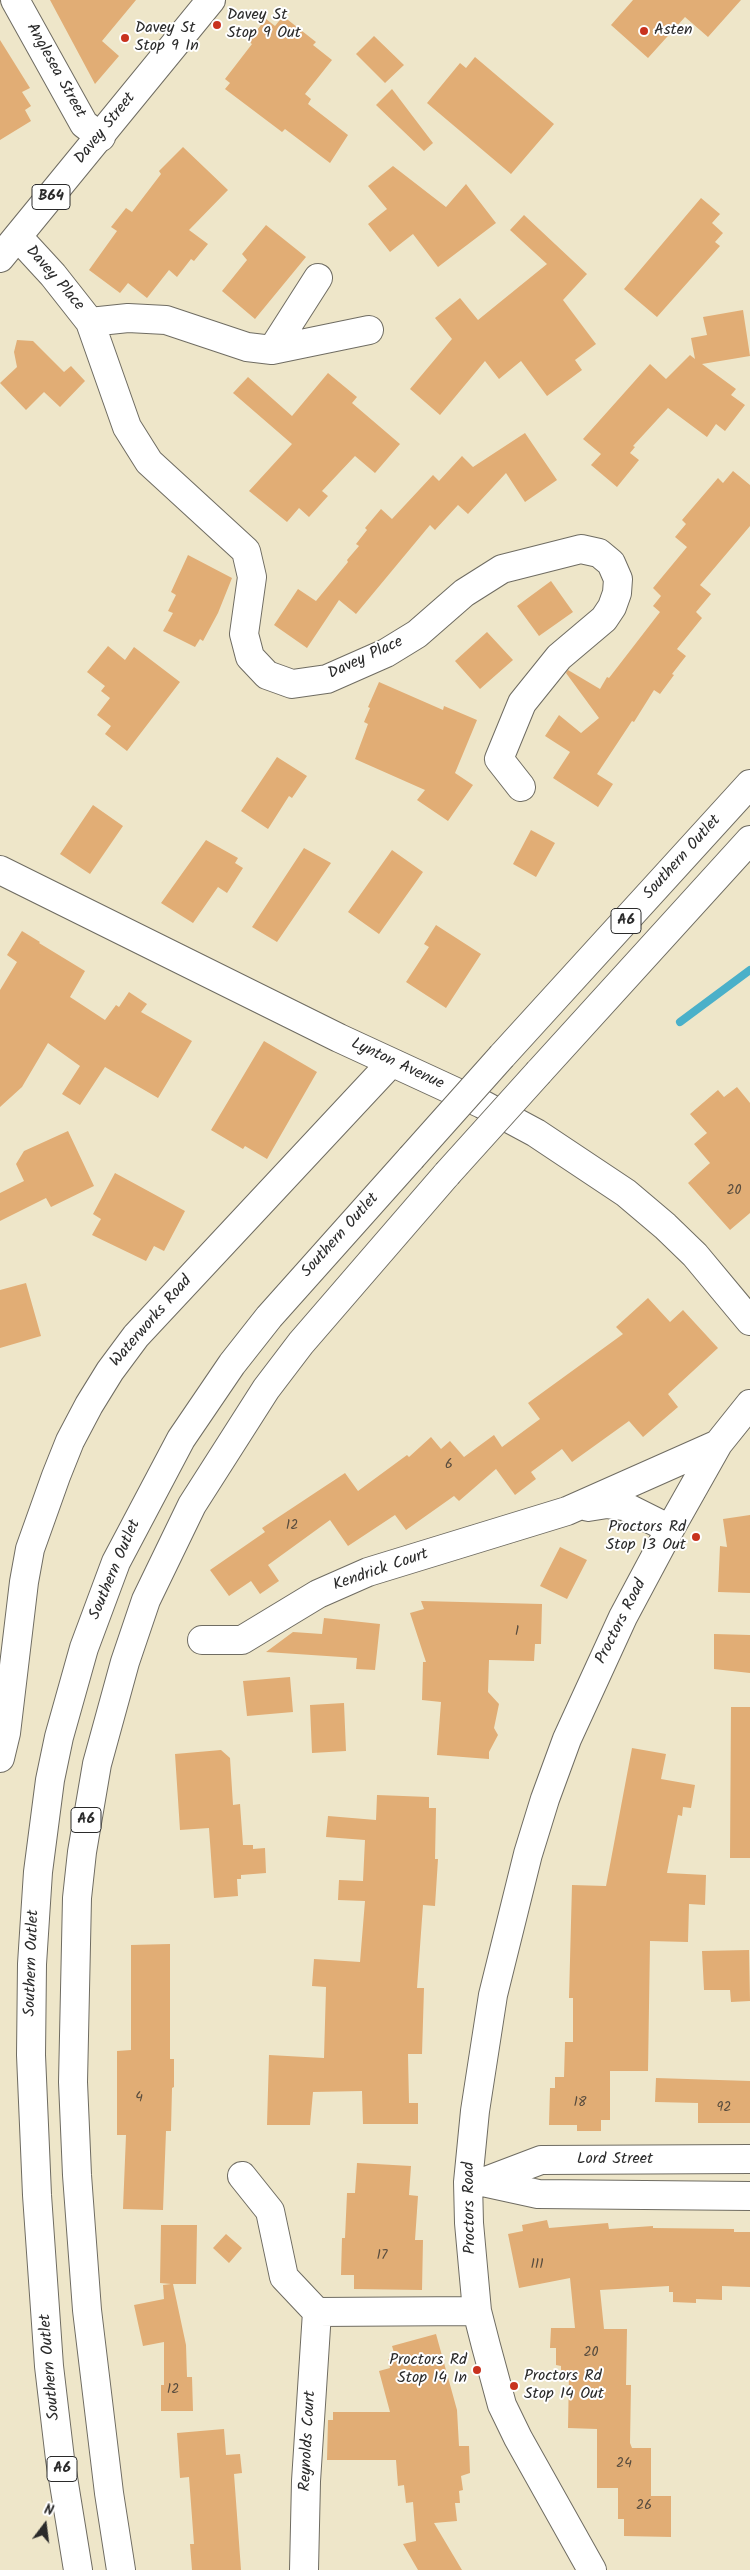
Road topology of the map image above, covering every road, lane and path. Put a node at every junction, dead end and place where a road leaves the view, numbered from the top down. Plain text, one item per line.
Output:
1 (15, 0) edge
2 (211, 0) edge
3 (101, 137) junction
4 (18, 237) junction
5 (0, 258) edge
6 (318, 278) dead end
7 (90, 322) junction
8 (369, 330) dead end
9 (272, 350) junction
10 (750, 784) edge
11 (521, 787) dead end
12 (750, 840) edge
13 (0, 870) edge
14 (391, 1063) junction
15 (750, 1321) edge
16 (750, 1404) edge
17 (718, 1444) junction
18 (567, 1511) junction
19 (670, 1529) junction
20 (202, 1640) dead end
21 (0, 1758) edge
22 (750, 2160) edge
23 (242, 2176) dead end
24 (475, 2182) junction
25 (750, 2196) edge
26 (477, 2311) junction
27 (317, 2312) junction
28 (78, 2570) edge
29 (121, 2570) edge
30 (304, 2570) edge
31 (592, 2570) edge

1 - 3 main road, Anglesea Street
2 - 3 main road, Davey Street / B64
3 - 4 main road, Davey Street / B64
4 - 5 main road, Davey Street / B64
4 - 7 main road, Davey Place
6 - 9 main road
7 - 9 main road, Davey Place
7 - 11 main road, Davey Place
8 - 9 main road, Davey Place
10 - 28 main road, Southern Outlet / A6, bridge
12 - 29 main road, A6, bridge
13 - 14 main road, Lynton Avenue
14 - 15 main road, Lynton Avenue
14 - 21 main road, Waterworks Road
16 - 17 main road, Proctors Road
17 - 18 main road, Kendrick Court
17 - 19 main road, Proctors Road
18 - 19 main road, Kendrick Court
18 - 20 main road, Kendrick Court
19 - 24 main road, Proctors Road
22 - 24 main road, Lord Street
23 - 27 main road
24 - 25 main road
24 - 26 main road, Proctors Road
26 - 27 main road
26 - 31 main road, Proctors Road
27 - 30 main road, Reynolds Court

